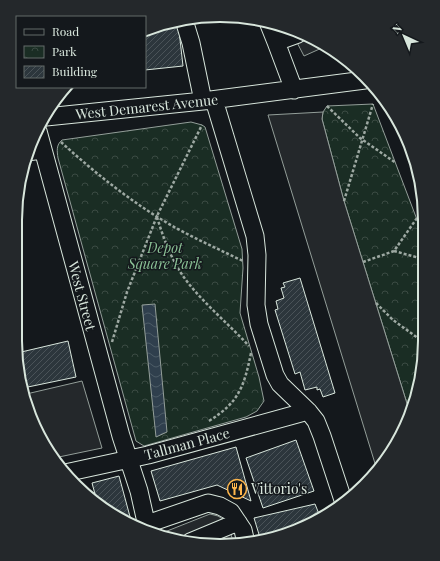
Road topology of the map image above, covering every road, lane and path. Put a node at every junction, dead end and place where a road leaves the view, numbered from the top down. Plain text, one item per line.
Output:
1 (186, 25) edge
2 (271, 29) edge
3 (293, 36) edge
4 (276, 42) junction
5 (361, 81) edge
6 (294, 90) junction
7 (209, 100) junction
8 (373, 104) dead end
9 (327, 106) dead end
10 (51, 116) edge
11 (202, 124) dead end
12 (362, 139) junction
13 (61, 142) dead end
14 (35, 151) edge
15 (396, 163) dead end
16 (344, 201) dead end
17 (157, 216) junction
18 (417, 218) dead end
19 (394, 251) junction
20 (418, 257) edge
21 (243, 261) dead end
22 (363, 262) dead end
23 (376, 303) dead end
24 (418, 338) edge
25 (110, 346) dead end
26 (250, 347) dead end
27 (251, 351) dead end
28 (308, 411) junction
29 (204, 424) dead end
30 (128, 460) junction
31 (71, 472) edge
32 (342, 497) edge
33 (238, 522) junction
34 (146, 525) edge
35 (151, 526) edge
36 (245, 537) edge
37 (200, 538) edge

1 - 7 street
2 - 4 street
3 - 4 street
4 - 6 street
5 - 6 street, West Demarest Avenue
6 - 7 street, West Demarest Avenue
7 - 10 street, West Demarest Avenue
7 - 28 street
8 - 12 path
9 - 12 path
11 - 17 path
12 - 15 path
12 - 16 path
13 - 17 path
14 - 30 street, West Street
17 - 21 path
17 - 25 path
17 - 26 path
18 - 19 path
19 - 20 path
19 - 22 path
23 - 24 path
27 - 29 path
28 - 30 street, Tallman Place
28 - 32 street
30 - 31 street, Tallman Place
30 - 34 street, West Street
33 - 35 street
33 - 36 street
33 - 37 street

